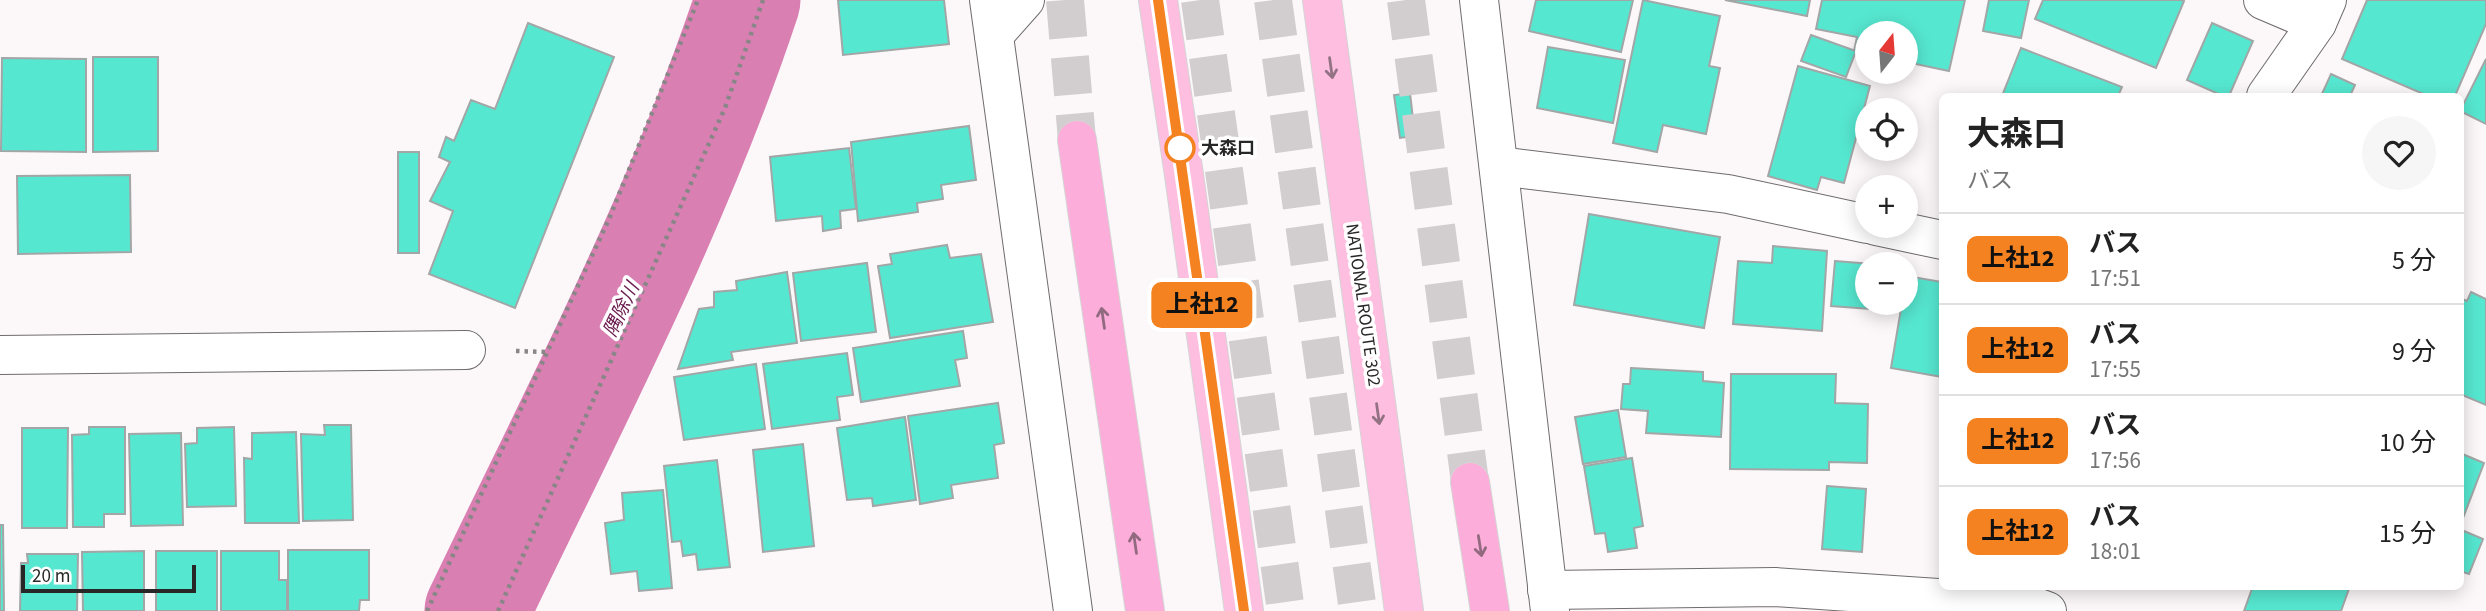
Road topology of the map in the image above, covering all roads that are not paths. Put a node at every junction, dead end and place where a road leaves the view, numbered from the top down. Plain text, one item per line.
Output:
1 (1026, 0) edge
2 (1158, 0) edge
3 (1322, 0) edge
4 (1479, 0) edge
5 (2263, 0) edge
6 (2322, 11) edge
7 (992, 18) edge
8 (2268, 93) edge
9 (1077, 141) tunnel mouth
10 (1499, 166) junction
11 (1855, 221) edge
12 (1918, 235) edge
13 (1939, 239) edge
14 (466, 350) dead end
15 (0, 355) edge
16 (1470, 482) tunnel mouth
17 (1548, 601) edge
18 (2035, 603) edge
19 (1073, 611) edge
20 (1145, 611) edge
21 (1244, 611) edge
22 (1405, 611) edge
23 (1490, 611) edge

1 - 7 street
2 - 21 highway
3 -> 22 highway, NATIONAL ROUTE 302
4 - 10 street
5 - 6 street
6 - 8 street
7 - 19 street
20 -> 9 highway
10 - 11 street
10 - 17 street
12 - 13 street
14 - 15 street
16 -> 23 highway
17 - 18 street

